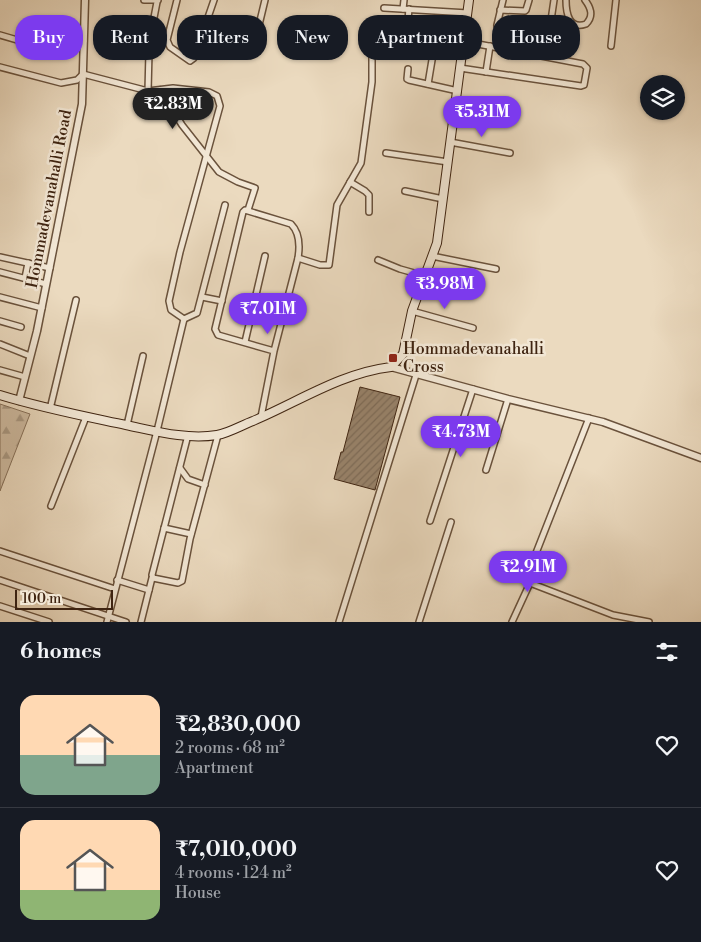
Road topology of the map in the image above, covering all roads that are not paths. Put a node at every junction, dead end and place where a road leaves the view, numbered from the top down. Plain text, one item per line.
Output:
1 (85, 0) edge
2 (144, 0) edge
3 (178, 0) edge
4 (214, 0) edge
5 (265, 0) edge
6 (404, 0) edge
7 (469, 0) edge
8 (503, 0) edge
9 (529, 0) edge
10 (554, 0) edge
11 (566, 0) edge
12 (585, 0) edge
13 (616, 0) edge
14 (158, 1) edge
15 (384, 8) dead end
16 (406, 9) junction
17 (500, 10) junction
18 (468, 13) joint
19 (155, 15) edge
20 (261, 15) edge
21 (499, 15) edge
22 (552, 15) edge
23 (0, 34) edge
24 (84, 41) junction
25 (482, 45) edge
26 (490, 46) junction
27 (611, 46) dead end
28 (149, 60) edge
29 (432, 60) edge
30 (461, 60) edge
31 (0, 67) edge
32 (460, 68) junction
33 (408, 69) dead end
34 (486, 72) junction
35 (83, 74) junction
36 (428, 84) junction
37 (160, 90) junction
38 (458, 90) junction
39 (148, 91) junction
40 (450, 142) junction
41 (386, 153) dead end
42 (510, 154) dead end
43 (206, 157) junction
44 (448, 162) junction
45 (350, 182) junction
46 (405, 191) dead end
47 (443, 199) junction
48 (225, 205) dead end
49 (248, 210) junction
50 (369, 212) dead end
51 (265, 256) dead end
52 (432, 256) junction
53 (0, 257) edge
54 (298, 258) junction
55 (378, 260) dead end
56 (28, 263) junction
57 (50, 268) junction
58 (496, 269) dead end
59 (0, 272) edge
60 (425, 276) junction
61 (25, 278) junction
62 (46, 284) junction
63 (0, 297) edge
64 (202, 297) junction
65 (76, 300) dead end
66 (222, 301) junction
67 (42, 308) junction
68 (412, 311) junction
69 (184, 319) junction
70 (0, 321) edge
71 (21, 327) dead end
72 (473, 328) dead end
73 (245, 342) junction
74 (0, 344) edge
75 (274, 350) junction
76 (30, 356) junction
77 (142, 356) dead end
78 (391, 368) junction
79 (0, 370) edge
80 (416, 375) junction
81 (25, 377) junction
82 (473, 389) junction
83 (0, 396) edge
84 (508, 399) junction
85 (19, 401) junction
86 (50, 410) junction
87 (86, 417) junction
88 (261, 417) junction
89 (589, 418) junction
90 (127, 425) junction
91 (157, 432) junction
92 (188, 435) junction
93 (218, 435) junction
94 (701, 458) edge
95 (180, 468) junction
96 (486, 470) dead end
97 (205, 485) junction
98 (51, 506) dead end
99 (430, 522) dead end
100 (451, 522) dead end
101 (164, 528) junction
102 (191, 534) junction
103 (0, 551) edge
104 (152, 578) junction
105 (0, 580) edge
106 (117, 580) junction
107 (530, 583) junction
108 (115, 589) junction
109 (149, 590) junction
110 (0, 606) edge
111 (108, 620) edge
112 (50, 622) edge
113 (126, 622) edge
114 (141, 622) edge
115 (339, 622) edge
116 (419, 622) edge
117 (512, 622) edge
118 (649, 622) edge

1 - 24 street, Hommadevanahalli Road
2 - 14 street
3 - 4 street
5 - 20 street
6 - 16 street
7 - 18 main road
8 - 17 street
9 - 17 street
10 - 22 street
11 - 12 street
13 - 27 street
14 - 19 street
15 - 16 street
16 - 18 street
16 - 45 street
17 - 21 street
23 - 24 street
24 - 35 street, Hommadevanahalli Road
25 - 26 street
26 - 34 street
26 - 34 street
28 - 39 street
29 - 36 street
30 - 32 main road
31 - 35 street
32 - 34 street
32 - 38 main road
33 - 36 street
35 - 39 street
35 - 57 street, Hommadevanahalli Road
36 - 38 street
37 - 39 street
37 - 43 street
37 - 43 street
38 - 40 main road
40 - 42 street
40 - 44 main road
41 - 44 street
43 - 49 street
43 - 69 street
44 - 47 main road
45 - 50 street
45 - 54 street
46 - 47 street
47 - 52 main road
48 - 64 street
49 - 54 street
49 - 66 street
51 - 73 street
52 - 58 street
52 - 60 main road
53 - 56 street
54 - 75 street
55 - 60 street
56 - 57 street
56 - 61 street
57 - 62 street, Hommadevanahalli Road
59 - 61 street
60 - 68 main road
61 - 62 street
62 - 67 street, Hommadevanahalli Road
63 - 67 street
64 - 66 street
64 - 69 street
65 - 86 street
66 - 73 street
67 - 76 street, Hommadevanahalli Road
68 - 72 street
68 - 78 main road
69 - 91 street
70 - 71 street
73 - 75 street
74 - 76 street
75 - 88 street
76 - 81 street, Hommadevanahalli Road
77 - 90 street
78 - 80 street
78 - 88 main road
79 - 81 street
80 - 82 street
80 - 115 street
81 - 85 street, Hommadevanahalli Road
82 - 84 street
82 - 99 street
83 - 85 main road
84 - 89 street
84 - 96 street
85 - 86 main road
86 - 87 main road
87 - 90 main road
87 - 98 street
88 - 93 main road
89 - 94 street
89 - 107 street
90 - 91 main road
91 - 92 main road
91 - 106 street
92 - 93 main road
92 - 95 street
93 - 97 street
95 - 97 street
95 - 101 street
97 - 102 street
100 - 116 street
101 - 102 street
101 - 104 street
102 - 104 street
103 - 108 street
104 - 109 street
105 - 111 street
106 - 108 street
106 - 109 street
107 - 117 street
107 - 118 street
108 - 111 street
109 - 114 street
110 - 112 street
111 - 113 street

